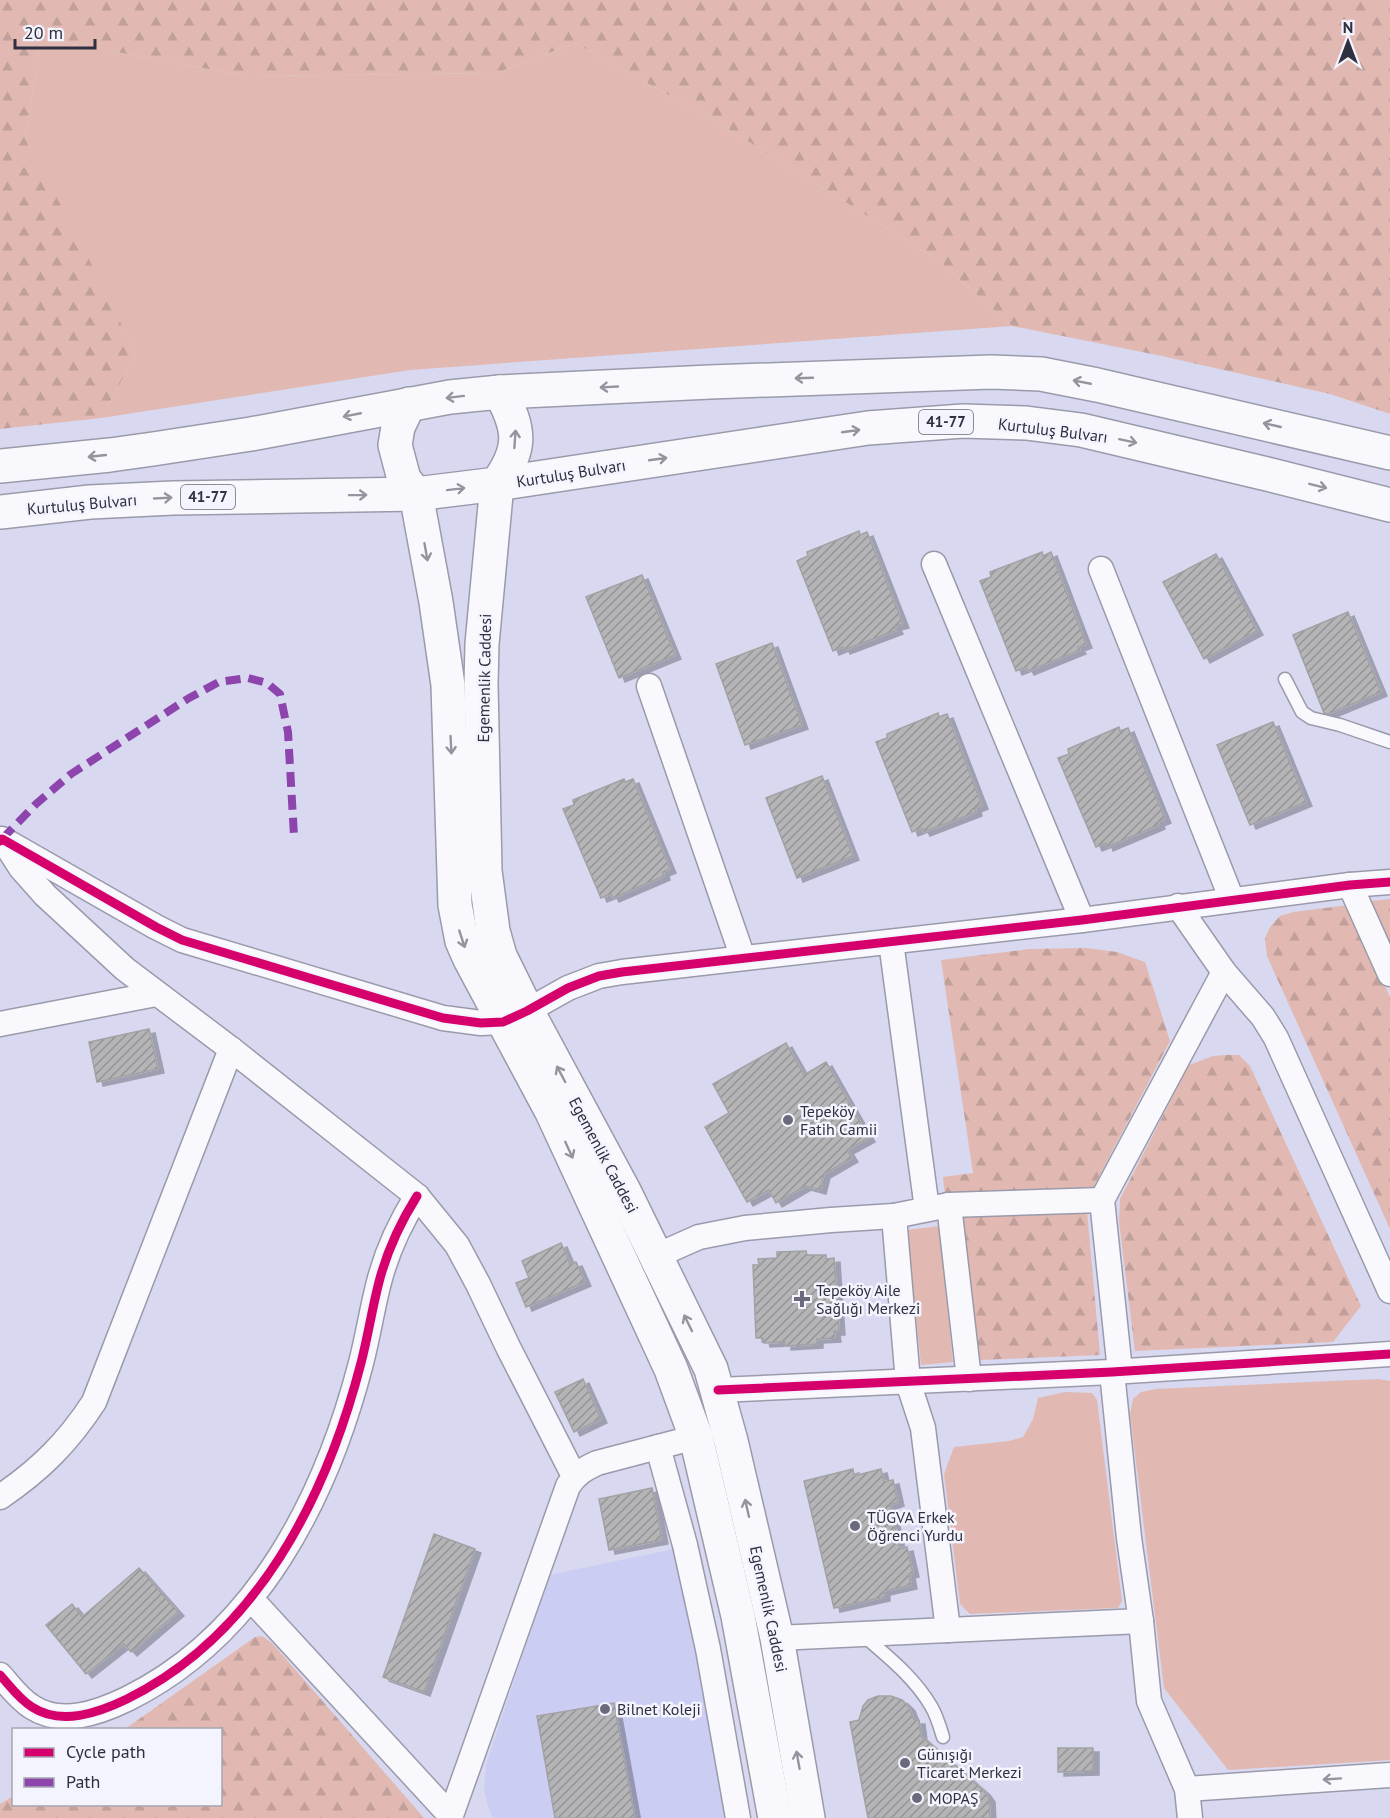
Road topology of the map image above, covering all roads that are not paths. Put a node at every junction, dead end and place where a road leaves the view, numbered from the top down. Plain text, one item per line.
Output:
1 (500, 392) junction
2 (409, 404) junction
3 (1390, 453) edge
4 (0, 466) edge
5 (497, 484) junction
6 (416, 494) junction
7 (1390, 505) edge
8 (0, 512) edge
9 (934, 564) dead end
10 (1101, 569) dead end
11 (1285, 679) dead end
12 (649, 686) dead end
13 (1390, 742) edge
14 (1, 839) edge
15 (1390, 882) edge
16 (1350, 885) junction
17 (1232, 900) junction
18 (1178, 906) junction
19 (1082, 920) junction
20 (891, 942) junction
21 (742, 957) junction
22 (1224, 972) junction
23 (1390, 974) edge
24 (156, 994) junction
25 (515, 1016) junction
26 (0, 1024) edge
27 (231, 1049) junction
28 (417, 1196) junction
29 (1102, 1200) junction
30 (938, 1207) junction
31 (894, 1216) junction
32 (656, 1256) junction
33 (1390, 1291) edge
34 (1390, 1354) edge
35 (1116, 1371) junction
36 (969, 1379) junction
37 (908, 1382) junction
38 (718, 1390) junction
39 (696, 1437) junction
40 (658, 1447) junction
41 (574, 1476) junction
42 (0, 1497) edge
43 (251, 1599) junction
44 (1141, 1621) junction
45 (948, 1630) junction
46 (862, 1634) junction
47 (777, 1638) junction
48 (0, 1675) edge
49 (944, 1737) dead end
50 (1390, 1775) edge
51 (1187, 1790) junction
52 (450, 1817) edge
53 (738, 1818) edge
54 (775, 1818) edge
55 (808, 1818) edge
56 (1190, 1818) edge

1 -> 2 main road
3 -> 1 main road
5 -> 1 main road
2 -> 4 main road
2 - 6 main road
6 -> 5 main road
5 -> 7 main road, Kurtuluş Bulvarı / 41-77
5 - 25 main road, Egemenlik Caddesi
8 -> 6 main road, Kurtuluş Bulvarı / 41-77
6 -> 25 main road, Egemenlik Caddesi
9 - 19 street
10 - 17 street
11 - 13 lane
12 - 21 street
14 - 24 street
14 - 25 street
15 - 16 street
16 - 17 street
16 - 23 street
17 - 18 street
18 - 19 street
18 - 22 street
19 - 20 street
20 - 21 street
20 - 30 street
21 - 25 street
22 - 29 street
22 - 33 street
24 - 26 street
24 - 27 street
32 -> 25 main road, Egemenlik Caddesi
25 -> 39 main road, Egemenlik Caddesi
27 - 28 street
27 - 42 street
28 - 41 street
28 - 43 street
29 - 30 street
29 - 35 street
30 - 31 street
30 - 36 street
31 - 32 street
31 - 37 street
38 -> 32 main road, Egemenlik Caddesi
34 - 35 street
35 - 36 street
35 - 44 street
36 - 37 street
37 - 38 street
37 - 45 street
47 -> 38 main road, Egemenlik Caddesi
39 - 40 street
39 - 54 main road, Egemenlik Caddesi
40 - 41 street
40 - 53 street
41 - 52 street
43 - 48 street
43 - 52 street
44 - 45 street
44 - 51 street
45 - 46 street
46 - 47 street
46 - 49 lane
55 -> 47 main road, Egemenlik Caddesi
50 -> 51 street
51 - 56 street

